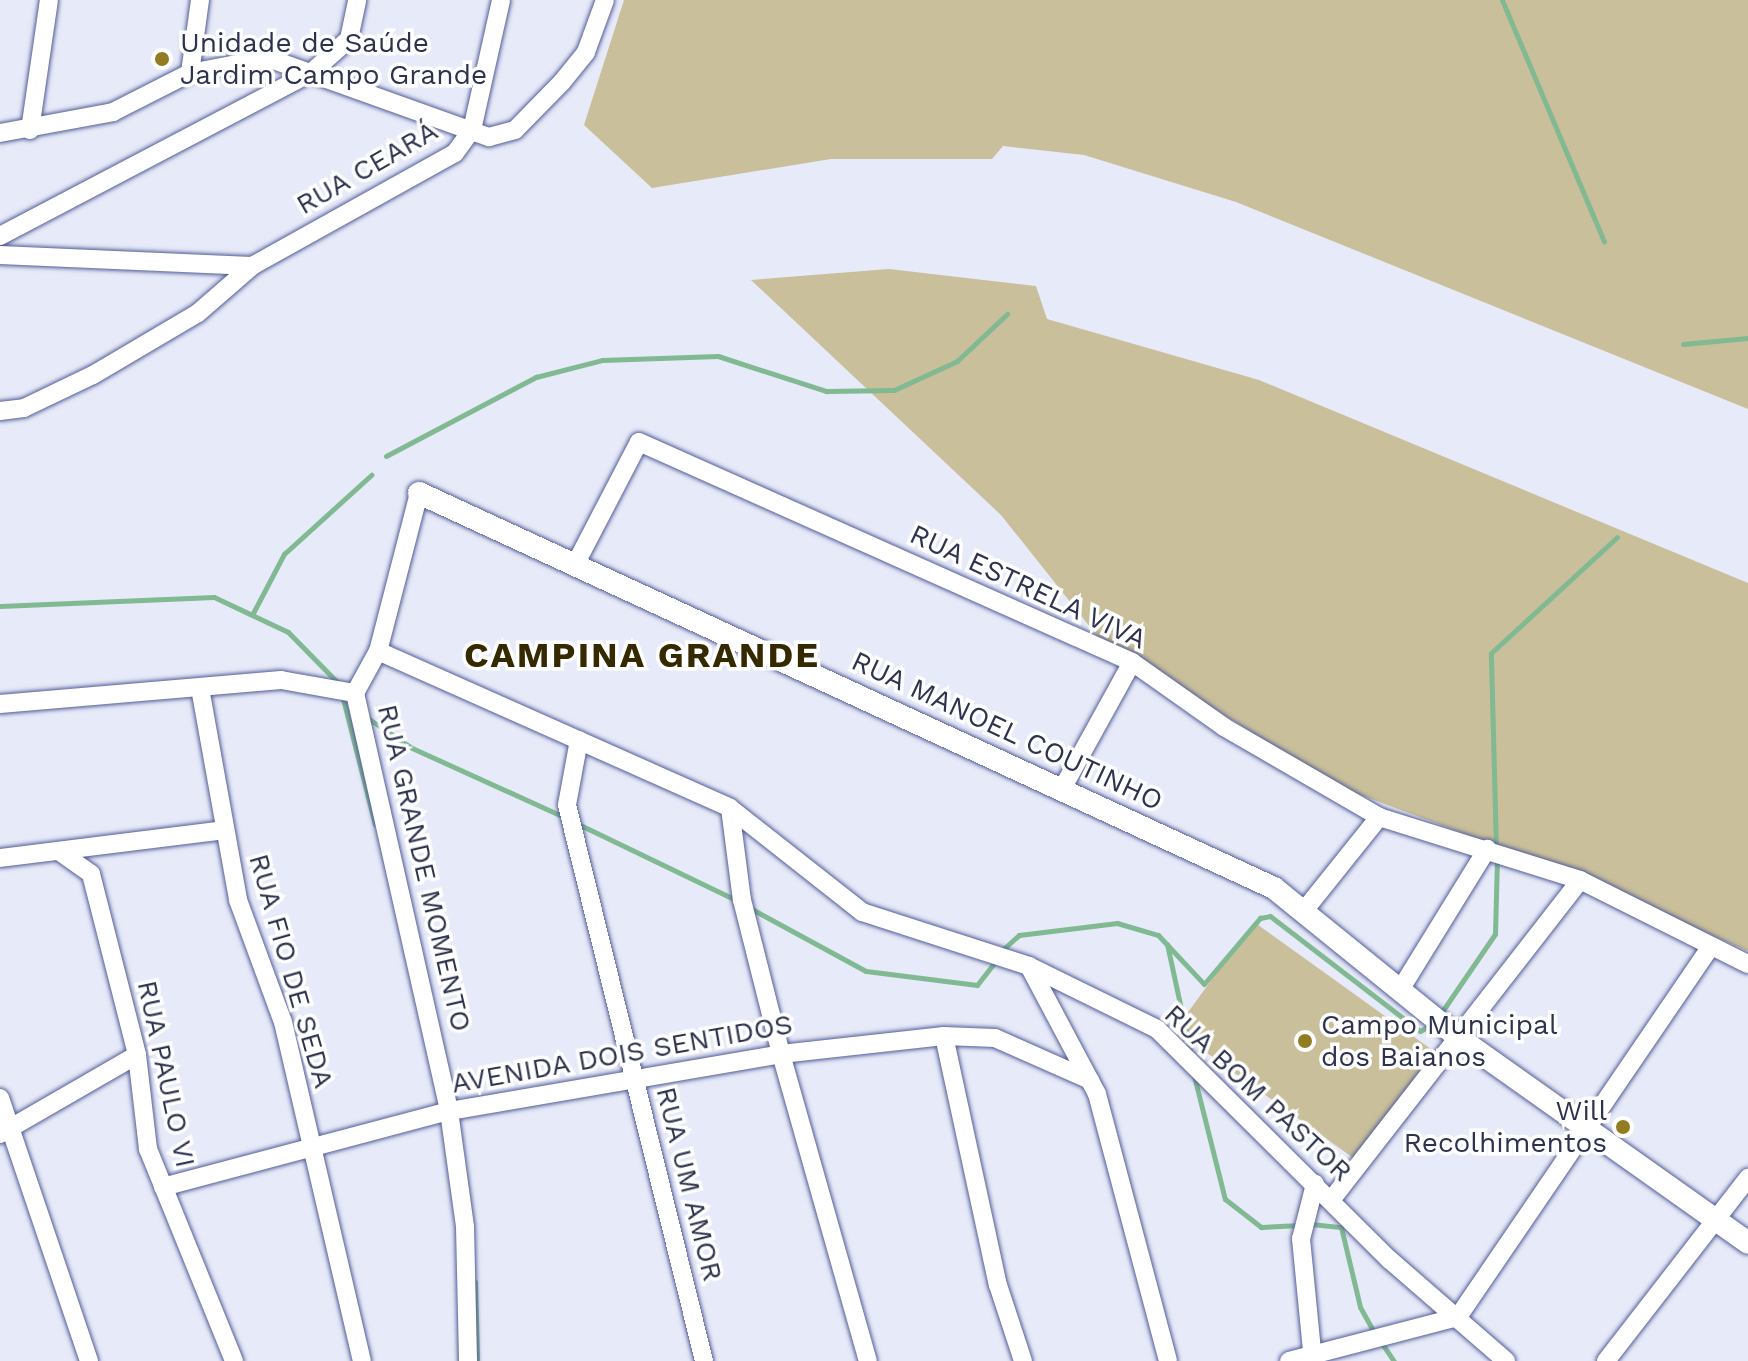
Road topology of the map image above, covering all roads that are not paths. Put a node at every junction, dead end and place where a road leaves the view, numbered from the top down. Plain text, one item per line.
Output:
1 (49, 0) edge
2 (200, 0) edge
3 (357, 0) edge
4 (501, 0) edge
5 (605, 0) edge
6 (312, 72) junction
7 (190, 73) junction
8 (30, 130) junction
9 (472, 130) junction
10 (0, 133) edge
11 (0, 236) edge
12 (0, 255) edge
13 (252, 266) junction
14 (0, 411) edge
15 (419, 493) joint
16 (576, 563) junction
17 (378, 651) junction
18 (1132, 662) junction
19 (200, 688) junction
20 (355, 693) junction
21 (0, 704) edge
22 (579, 740) junction
23 (1062, 789) junction
24 (730, 808) junction
25 (1379, 817) junction
26 (224, 830) junction
27 (1487, 849) junction
28 (60, 852) junction
29 (0, 858) edge
30 (1580, 880) junction
31 (1303, 912) junction
32 (1710, 948) junction
33 (1748, 964) edge
34 (1029, 966) junction
35 (1400, 990) junction
36 (944, 1036) junction
37 (1459, 1038) junction
38 (781, 1054) junction
39 (137, 1055) junction
40 (633, 1076) junction
41 (1090, 1080) junction
42 (0, 1098) edge
43 (449, 1111) junction
44 (1583, 1125) junction
45 (4, 1131) edge
46 (309, 1144) junction
47 (1748, 1178) edge
48 (1315, 1184) junction
49 (163, 1187) junction
50 (1332, 1199) junction
51 (1716, 1221) junction
52 (1748, 1243) edge
53 (1458, 1317) junction
54 (1312, 1358) edge
55 (89, 1361) edge
56 (234, 1361) edge
57 (362, 1361) edge
58 (468, 1361) edge
59 (704, 1361) edge
60 (868, 1361) edge
61 (1023, 1361) edge
62 (1168, 1361) edge
63 (1289, 1361) edge
64 (1506, 1361) edge
65 (1606, 1361) edge

1 - 8 street
2 - 7 street
3 - 6 street
4 - 9 street, RUA CEARÁ
5 - 9 street
6 - 7 street
6 - 9 street
6 - 11 street
7 - 8 street
8 - 10 street
9 - 13 street, RUA CEARÁ
12 - 13 street
13 - 14 street, RUA CEARÁ
15 - 16 street, RUA MANOEL COUTINHO
15 - 17 street, RUA GRANDE MOMENTO
16 - 18 street, RUA ESTRELA VIVA
16 - 23 street, RUA MANOEL COUTINHO
17 - 20 street, RUA GRANDE MOMENTO
17 - 22 street, RUA BOM PASTOR
18 - 23 street
18 - 25 street, RUA ESTRELA VIVA
19 - 20 street
19 - 21 street
19 - 26 street, RUA FIO DE SEDA
20 - 43 street, RUA GRANDE MOMENTO
22 - 24 street, RUA BOM PASTOR
22 - 40 street, RUA UM AMOR
23 - 31 street, RUA MANOEL COUTINHO
24 - 34 street, RUA BOM PASTOR
24 - 38 street
25 - 27 street, RUA ESTRELA VIVA
25 - 31 street
26 - 28 street
26 - 46 street, RUA FIO DE SEDA
27 - 30 street, RUA ESTRELA VIVA
27 - 35 street
28 - 29 street
28 - 39 street, RUA PAULO VI
30 - 32 street, RUA ESTRELA VIVA
30 - 37 street
31 - 35 street, RUA MANOEL COUTINHO
32 - 33 street, RUA ESTRELA VIVA
32 - 44 street
34 - 41 street
34 - 48 street, RUA BOM PASTOR
35 - 37 street, RUA MANOEL COUTINHO
36 - 38 street, AVENIDA DOIS SENTIDOS
36 - 41 street, AVENIDA DOIS SENTIDOS
36 - 61 street
37 - 44 street, RUA MANOEL COUTINHO
37 - 50 street
38 - 40 street, AVENIDA DOIS SENTIDOS
38 - 60 street
39 - 45 street
39 - 49 street, RUA PAULO VI
40 - 43 street, AVENIDA DOIS SENTIDOS
40 - 59 street, RUA UM AMOR
41 - 62 street
42 - 45 street
43 - 46 street, AVENIDA DOIS SENTIDOS
43 - 58 street, RUA GRANDE MOMENTO
44 - 51 street, RUA MANOEL COUTINHO
44 - 53 street
45 - 55 street
46 - 49 street, AVENIDA DOIS SENTIDOS
46 - 57 street, RUA FIO DE SEDA
47 - 51 street
48 - 50 street, RUA BOM PASTOR
48 - 54 street
49 - 56 street, RUA PAULO VI
50 - 53 street, RUA BOM PASTOR
51 - 52 street, RUA MANOEL COUTINHO
51 - 65 street
53 - 54 street
53 - 64 street, RUA BOM PASTOR
54 - 63 street

